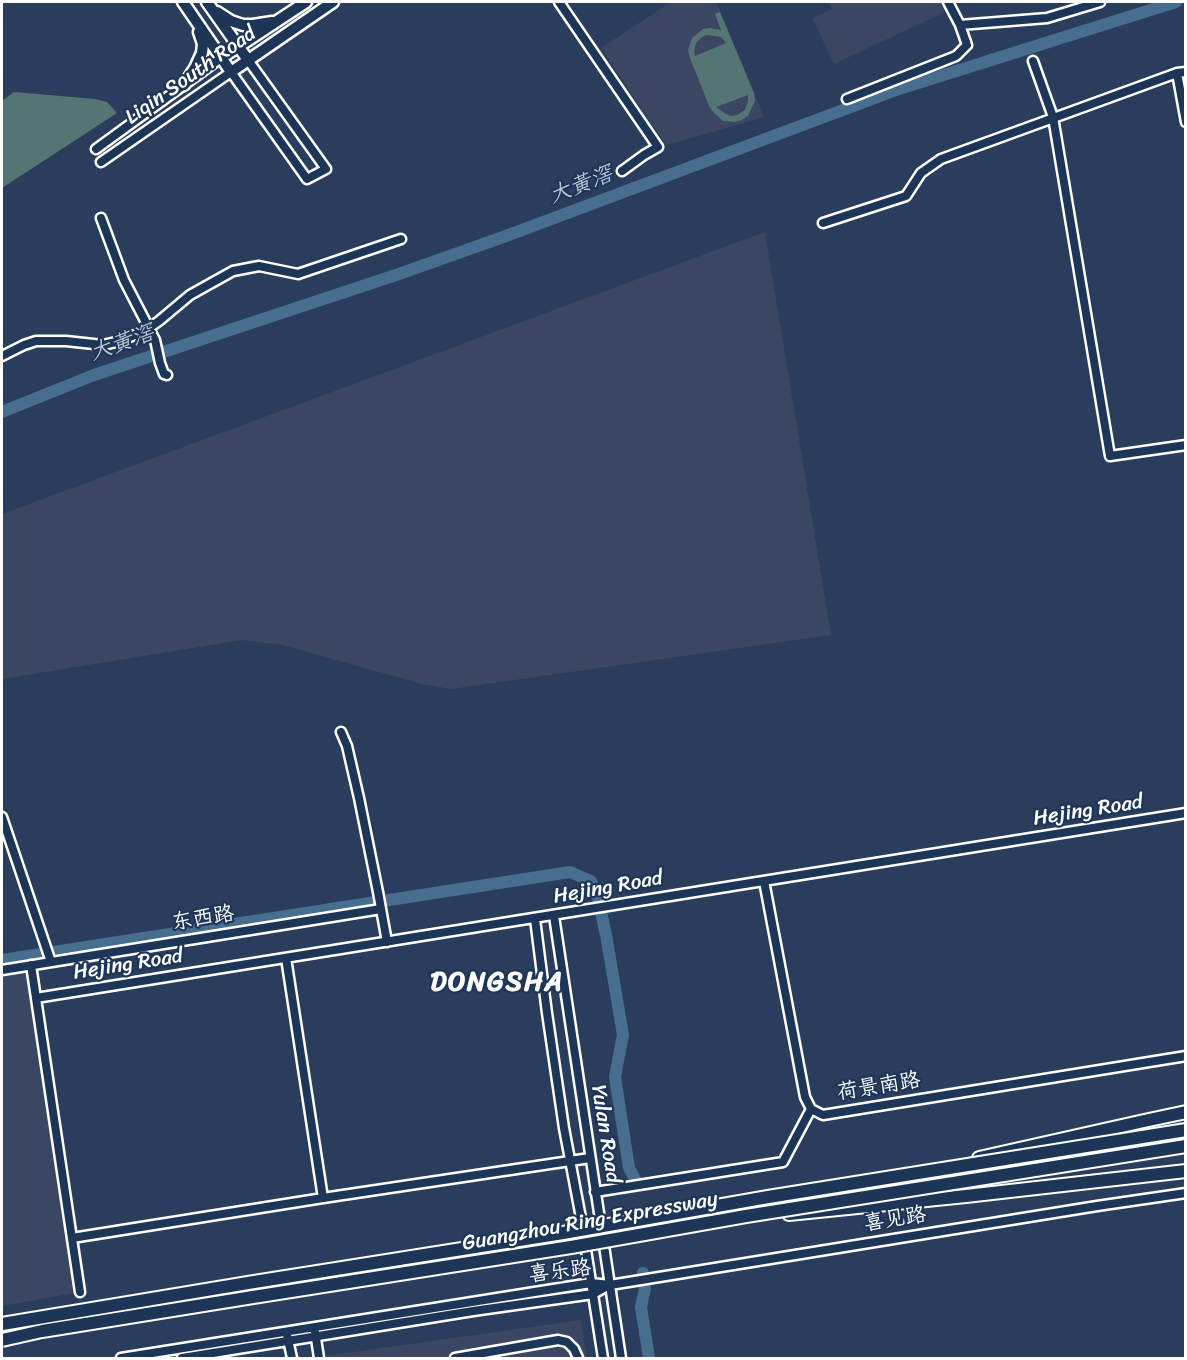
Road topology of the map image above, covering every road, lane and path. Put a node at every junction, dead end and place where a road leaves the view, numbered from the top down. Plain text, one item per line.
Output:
1 (183, 2) edge
2 (188, 2) edge
3 (306, 2) edge
4 (333, 2) edge
5 (559, 2) edge
6 (948, 2) edge
7 (1100, 2) edge
8 (210, 5) edge
9 (196, 20) junction
10 (278, 20) junction
11 (960, 25) junction
12 (238, 46) junction
13 (221, 58) junction
14 (248, 60) junction
15 (1033, 61) dead end
16 (1183, 71) edge
17 (231, 72) junction
18 (184, 85) junction
19 (847, 99) dead end
20 (1053, 117) junction
21 (1185, 122) edge
22 (96, 149) dead end
23 (101, 162) dead end
24 (622, 171) dead end
25 (100, 218) dead end
26 (823, 223) dead end
27 (401, 239) dead end
28 (149, 328) junction
29 (2, 356) edge
30 (166, 375) dead end
31 (1185, 445) edge
32 (341, 732) dead end
33 (1185, 813) edge
34 (2, 817) edge
35 (764, 881) junction
36 (381, 909) junction
37 (554, 916) junction
38 (535, 919) junction
39 (387, 942) junction
40 (286, 958) junction
41 (51, 962) junction
42 (31, 965) junction
43 (2, 970) edge
44 (36, 998) junction
45 (1185, 1056) edge
46 (811, 1109) junction
47 (1185, 1112) edge
48 (1185, 1130) edge
49 (1185, 1146) edge
50 (590, 1158) junction
51 (570, 1162) junction
52 (1185, 1164) edge
53 (1185, 1171) edge
54 (1042, 1187) junction
55 (596, 1192) junction
56 (1185, 1193) edge
57 (768, 1197) junction
58 (323, 1198) junction
59 (701, 1223) junction
60 (72, 1238) junction
61 (591, 1283) junction
62 (609, 1285) junction
63 (80, 1292) dead end
64 (593, 1294) junction
65 (2, 1324) edge
66 (315, 1332) junction
67 (288, 1337) junction
68 (2, 1340) edge
69 (121, 1359) edge
70 (182, 1359) edge
71 (291, 1359) edge
72 (319, 1359) edge
73 (455, 1359) edge
74 (578, 1359) edge
75 (603, 1359) edge
76 (621, 1359) edge

1 - 2 main road
1 - 9 main road
3 - 10 main road, Liqin South Road
4 - 14 main road, Liqin South Road
5 - 24 street
6 - 11 street
7 - 11 street
8 - 10 main road
8 - 12 main road
9 - 13 main road
9 - 18 main road
10 - 12 main road, Liqin South Road
11 - 19 street
12 - 13 main road, Liqin South Road
12 - 14 main road
13 - 17 main road
13 - 18 street, Liqin South Road
14 - 17 main road, Liqin South Road
14 - 17 street
15 - 20 street
16 - 20 street
16 - 21 street
17 - 23 street, Liqin South Road
18 - 22 street, Liqin South Road
20 - 26 street
20 - 31 street
25 - 28 street
27 - 28 street
28 - 29 street
28 - 30 street
32 - 36 street
33 - 35 street, Hejing Road
34 - 41 street
35 - 37 street, Hejing Road
35 - 46 street, 荷景南路
36 - 39 street
36 - 41 street, 东西路
37 - 38 street, Hejing Road
37 - 50 street, Yulan Road
38 - 39 street, Hejing Road
38 - 51 street, Yulan Road
39 - 40 street, Hejing Road
40 - 44 street, Hejing Road
40 - 58 street
41 - 42 street, 东西路
42 - 43 street, 东西路
42 - 44 street
44 - 60 street
45 - 46 street, 荷景南路
46 - 55 street
47 - 57 highway, bridge
48 - 57 highway, Guangzhou Ring Expressway, bridge
49 - 59 highway, Guangzhou Ring Expressway, bridge
50 - 51 street
50 - 55 street, Yulan Road
51 - 58 street
51 - 61 street, Yulan Road
52 - 54 highway
53 - 54 highway
54 - 59 highway, bridge
55 - 62 street, Yulan Road
56 - 62 street, 喜见路
57 - 65 highway, Guangzhou Ring Expressway, bridge
58 - 60 street
59 - 68 highway, Guangzhou Ring Expressway, bridge
60 - 63 street
61 - 62 street, 喜乐路
61 - 64 street, Yulan Road
61 - 66 street, 喜乐路
62 - 64 street, 喜乐路
62 - 76 street, Yulan Road
64 - 66 street, 喜乐路
64 - 75 street, Yulan Road
66 - 67 street, 喜乐路
66 - 72 street
67 - 69 street, 喜乐路
67 - 70 street, 喜乐路
67 - 71 street
73 - 74 street

